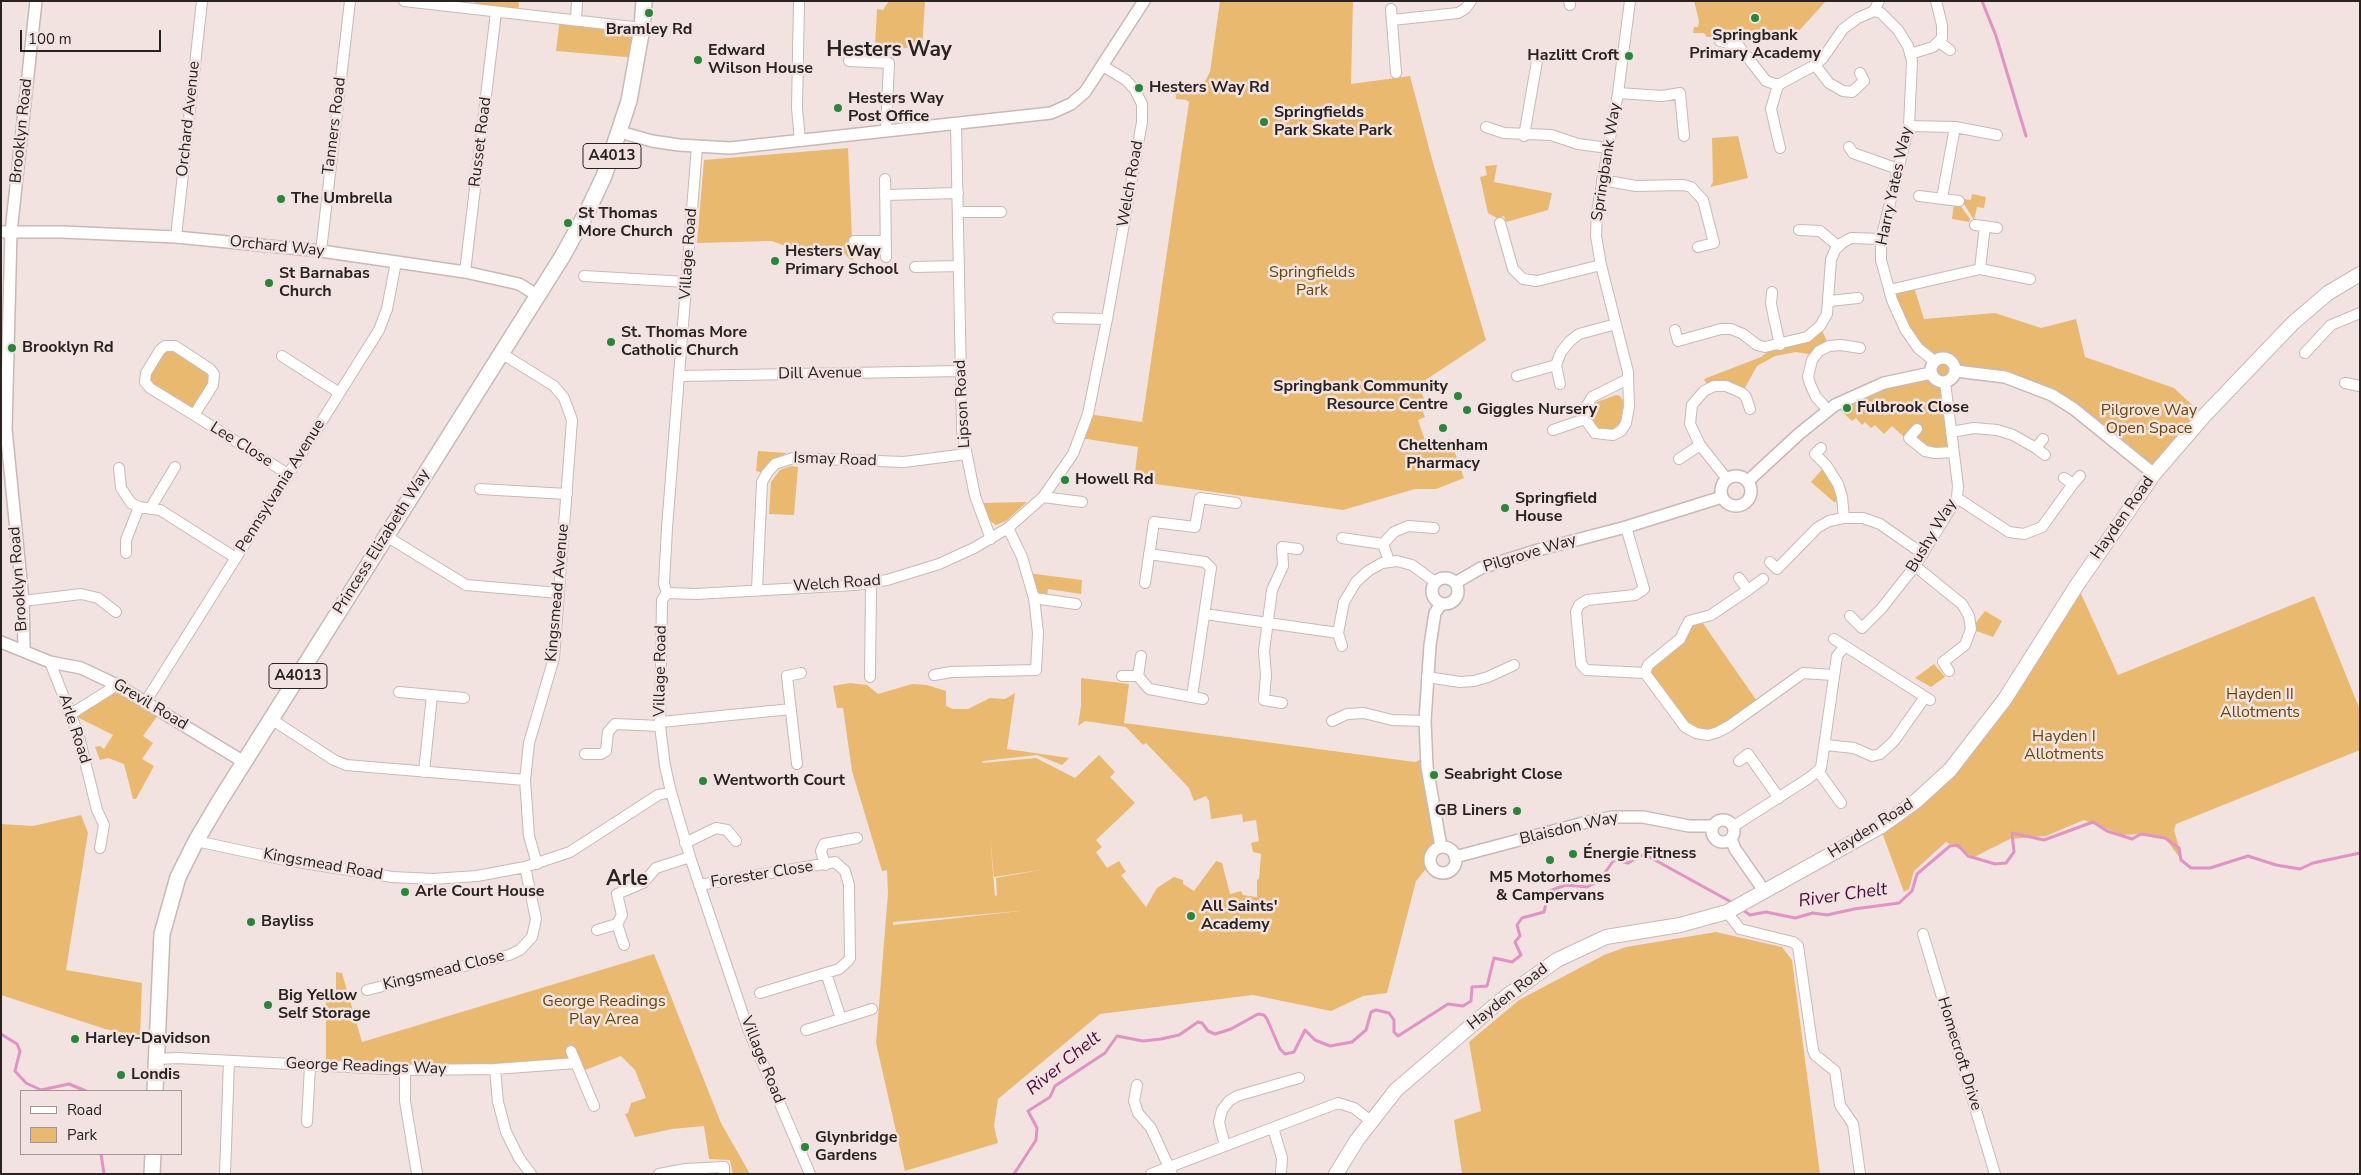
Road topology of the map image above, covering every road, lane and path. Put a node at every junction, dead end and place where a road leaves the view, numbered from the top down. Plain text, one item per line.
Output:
1 (36, 1) edge
2 (202, 1) edge
3 (350, 1) edge
4 (404, 1) edge
5 (577, 1) edge
6 (644, 1) edge
7 (799, 1) edge
8 (1144, 1) edge
9 (1471, 1) edge
10 (1630, 1) edge
11 (1879, 1) edge
12 (1936, 1) edge
13 (1391, 9) dead end
14 (1874, 11) junction
15 (496, 12) junction
16 (576, 20) junction
17 (1392, 20) junction
18 (642, 28) junction
19 (1720, 41) dead end
20 (1939, 42) junction
21 (1950, 50) dead end
22 (1910, 54) junction
23 (1537, 60) dead end
24 (849, 61) dead end
25 (1815, 65) junction
26 (1104, 66) junction
27 (1396, 73) dead end
28 (1866, 79) dead end
29 (1778, 85) junction
30 (1618, 93) junction
31 (956, 123) junction
32 (1910, 126) junction
33 (1956, 126) junction
34 (1486, 127) dead end
35 (886, 131) junction
36 (620, 132) junction
37 (1997, 135) dead end
38 (1524, 136) junction
39 (1684, 136) dead end
40 (800, 141) junction
41 (697, 146) junction
42 (1608, 148) junction
43 (1780, 148) dead end
44 (1849, 153) dead end
45 (1898, 169) junction
46 (885, 178) dead end
47 (1602, 180) junction
48 (958, 193) junction
49 (885, 194) junction
50 (1919, 196) dead end
51 (1942, 198) junction
52 (1959, 201) dead end
53 (958, 212) junction
54 (1000, 212) dead end
55 (1500, 224) dead end
56 (1997, 228) dead end
57 (1799, 230) dead end
58 (6, 232) edge
59 (176, 237) junction
60 (1881, 239) junction
61 (854, 241) dead end
62 (885, 241) junction
63 (1838, 246) junction
64 (1698, 247) dead end
65 (321, 251) junction
66 (886, 257) dead end
67 (396, 262) junction
68 (1601, 265) junction
69 (959, 266) junction
70 (915, 267) dead end
71 (1980, 269) junction
72 (465, 272) junction
73 (2360, 274) edge
74 (584, 276) dead end
75 (2030, 279) dead end
76 (688, 282) junction
77 (1889, 290) junction
78 (1772, 292) dead end
79 (538, 295) junction
80 (1858, 298) dead end
81 (1829, 301) junction
82 (2360, 313) edge
83 (1058, 318) dead end
84 (1107, 318) junction
85 (1616, 324) junction
86 (1675, 330) dead end
87 (1780, 345) junction
88 (1861, 348) dead end
89 (2306, 352) dead end
90 (501, 353) junction
91 (282, 356) dead end
92 (1934, 361) junction
93 (1556, 365) junction
94 (961, 371) junction
95 (1956, 371) junction
96 (1931, 373) junction
97 (680, 376) junction
98 (1517, 376) dead end
99 (1628, 380) junction
100 (1945, 382) junction
101 (1560, 384) dead end
102 (2345, 384) dead end
103 (2360, 386) edge
104 (338, 392) junction
105 (1750, 409) dead end
106 (1828, 410) junction
107 (194, 415) junction
108 (1585, 419) junction
109 (1916, 429) dead end
110 (1554, 430) dead end
111 (1951, 432) junction
112 (2043, 439) dead end
113 (1700, 445) junction
114 (1821, 448) dead end
115 (2036, 448) junction
116 (1953, 452) junction
117 (966, 454) junction
118 (2045, 455) dead end
119 (1679, 459) dead end
120 (175, 467) dead end
121 (119, 468) dead end
122 (288, 474) junction
123 (2154, 474) junction
124 (1727, 478) junction
125 (2064, 478) dead end
126 (1748, 481) junction
127 (480, 489) dead end
128 (567, 494) junction
129 (1043, 496) junction
130 (1722, 497) junction
131 (1957, 498) junction
132 (1082, 502) dead end
133 (1236, 503) dead end
134 (139, 506) junction
135 (150, 507) junction
136 (1844, 518) junction
137 (1626, 527) junction
138 (1008, 528) junction
139 (1434, 528) dead end
140 (386, 536) junction
141 (1342, 538) dead end
142 (991, 539) junction
143 (1383, 544) junction
144 (1298, 549) dead end
145 (126, 554) dead end
146 (1149, 554) junction
147 (1923, 554) junction
148 (236, 558) junction
149 (1389, 561) junction
150 (1770, 562) dead end
151 (1915, 566) junction
152 (1739, 578) dead end
153 (1763, 579) dead end
154 (1434, 582) junction
155 (1145, 583) dead end
156 (1455, 583) junction
157 (871, 584) junction
158 (757, 589) junction
159 (1748, 590) junction
160 (560, 592) junction
161 (667, 593) junction
162 (1034, 598) junction
163 (24, 601) junction
164 (1076, 604) dead end
165 (1441, 604) junction
166 (116, 612) dead end
167 (1205, 614) junction
168 (1850, 616) dead end
169 (1269, 623) junction
170 (1338, 633) junction
171 (1834, 639) dead end
172 (1, 642) edge
173 (1342, 646) dead end
174 (1845, 646) junction
175 (24, 650) junction
176 (1141, 656) dead end
177 (50, 662) junction
178 (1514, 664) dead end
179 (1949, 670) dead end
180 (801, 673) dead end
181 (1645, 673) junction
182 (934, 675) dead end
183 (1834, 675) junction
184 (1122, 676) dead end
185 (1138, 676) junction
186 (870, 677) dead end
187 (1427, 677) junction
188 (117, 685) junction
189 (400, 692) dead end
190 (432, 695) junction
191 (1192, 697) junction
192 (464, 698) dead end
193 (1204, 699) dead end
194 (146, 701) junction
195 (1282, 703) dead end
196 (791, 709) junction
197 (71, 714) junction
198 (271, 719) junction
199 (1332, 721) dead end
200 (1425, 721) junction
201 (660, 724) junction
202 (1826, 745) junction
203 (585, 754) dead end
204 (1739, 761) dead end
205 (244, 762) junction
206 (797, 764) dead end
207 (424, 772) junction
208 (1818, 772) junction
209 (525, 780) junction
210 (671, 792) junction
211 (1779, 798) junction
212 (1841, 803) dead end
213 (1713, 826) junction
214 (1734, 826) junction
215 (856, 838) dead end
216 (1731, 839) junction
217 (196, 841) junction
218 (736, 841) dead end
219 (685, 843) junction
220 (1441, 847) junction
221 (100, 848) dead end
222 (690, 857) junction
223 (1455, 857) junction
224 (537, 864) junction
225 (825, 865) junction
226 (525, 867) junction
227 (699, 884) junction
228 (1765, 892) junction
229 (1734, 908) junction
230 (617, 924) junction
231 (597, 930) dead end
232 (1923, 934) dead end
233 (624, 945) dead end
234 (826, 973) junction
235 (367, 990) dead end
236 (760, 993) dead end
237 (872, 1009) dead end
238 (841, 1018) junction
239 (806, 1030) dead end
240 (571, 1051) dead end
241 (157, 1059) junction
242 (229, 1061) junction
243 (576, 1063) junction
244 (310, 1066) junction
245 (495, 1069) junction
246 (405, 1070) junction
247 (1299, 1078) dead end
248 (1137, 1085) dead end
249 (156, 1090) edge
250 (594, 1106) dead end
251 (1371, 1121) junction
252 (308, 1122) dead end
253 (1272, 1128) junction
254 (1224, 1146) junction
255 (153, 1155) edge
256 (1171, 1170) edge
257 (152, 1174) edge
258 (224, 1174) edge
259 (417, 1174) edge
260 (531, 1174) edge
261 (659, 1174) edge
262 (724, 1174) edge
263 (810, 1174) edge
264 (1151, 1174) edge
265 (1281, 1174) edge
266 (1336, 1174) edge
267 (1860, 1174) edge
268 (1995, 1174) edge

1 - 58 street, Brooklyn Road
2 - 59 street, Orchard Avenue
3 - 65 street, Tanners Road
4 - 15 street
5 - 16 street
6 - 18 main road, Princess Elizabeth Way / A4013
7 - 40 street
8 - 26 street
9 - 17 street
10 - 30 street, Springbank Way
11 - 14 street
12 - 20 street
13 - 17 street
14 - 22 street, Harry Yates Way
14 - 25 street
15 - 16 street
15 - 72 street, Russet Road
16 - 18 street
17 - 27 street
18 - 36 main road, Princess Elizabeth Way / A4013
19 - 29 street
20 - 21 street
20 - 22 street
22 - 32 street, Harry Yates Way
23 - 38 street
24 - 35 street
25 - 28 street
25 - 29 street
26 - 31 street
26 - 84 street, Welch Road
29 - 43 street
30 - 39 street
30 - 42 street, Springbank Way
31 - 35 street
31 - 48 street, Lipson Road
32 - 33 street
32 - 45 street, Harry Yates Way
33 - 37 street
33 - 51 street
34 - 38 street
35 - 40 street
36 - 41 street
36 - 79 main road, Princess Elizabeth Way / A4013
38 - 42 street
40 - 41 street
41 - 76 street, Village Road
42 - 47 street, Springbank Way
44 - 45 street
45 - 60 street, Harry Yates Way
46 - 49 street
47 - 64 street
47 - 68 street, Springbank Way
48 - 49 street
48 - 53 street, Lipson Road
49 - 62 street
50 - 51 street
51 - 52 street
53 - 54 street
53 - 69 street, Lipson Road
55 - 68 street
56 - 71 street
57 - 63 street
58 - 59 street, Orchard Way
58 - 163 street, Brooklyn Road
59 - 65 street, Orchard Way
60 - 63 street
60 - 77 street, Harry Yates Way
61 - 62 street
62 - 66 street
63 - 81 street
65 - 67 street, Orchard Way
67 - 72 street, Orchard Way
67 - 104 street, Pennsylvania Avenue
68 - 85 street, Springbank Way
69 - 70 street
69 - 94 street, Lipson Road
71 - 75 street
71 - 77 street
72 - 79 street, Orchard Way
73 - 123 main road, Hayden Road
74 - 76 street
76 - 97 street, Village Road
77 - 92 street, Harry Yates Way
78 - 87 street
79 - 90 main road, Princess Elizabeth Way / A4013
80 - 81 street
81 - 87 street
82 - 89 street
83 - 84 street
84 - 129 street, Welch Road
85 - 93 street
85 - 99 street, Springbank Way
86 - 87 street
88 - 106 street
90 - 128 street, Kingsmead Avenue
90 - 140 main road, Princess Elizabeth Way / A4013
91 - 104 street
92 - 95 street
92 - 96 street
93 - 98 street
93 - 101 street
94 - 97 street, Dill Avenue
94 - 117 street, Lipson Road
95 - 100 street
95 - 123 street
96 - 100 street
96 - 106 street
97 - 161 street, Village Road
99 - 108 street
99 - 108 street, Springbank Way
100 - 111 street, Bushy Way
102 - 103 street
104 - 122 street, Pennsylvania Avenue
105 - 113 street
106 - 126 street
107 - 107 street, Lee Close
107 - 122 street, Lee Close
108 - 110 street
109 - 116 street
111 - 115 street
111 - 116 street, Bushy Way
112 - 115 street
113 - 119 street
113 - 124 street
114 - 136 street
115 - 118 street
116 - 131 street, Bushy Way
117 - 142 street, Lipson Road
117 - 158 street, Ismay Road
120 - 135 street
121 - 134 street
122 - 148 street, Pennsylvania Avenue
123 - 228 main road, Hayden Road
124 - 126 street
124 - 130 street
125 - 131 street
126 - 130 street
127 - 128 street
128 - 160 street, Kingsmead Avenue
129 - 132 street
129 - 138 street, Welch Road
130 - 137 street, Pilgrove Way
131 - 147 street, Bushy Way
133 - 146 street
134 - 135 street
134 - 145 street
135 - 148 street
136 - 147 street
136 - 150 street
137 - 156 street, Pilgrove Way
137 - 181 street
138 - 142 street, Welch Road
138 - 162 street
139 - 143 street
140 - 160 street
140 - 198 main road, Princess Elizabeth Way / A4013
141 - 143 street
142 - 157 street, Welch Road
143 - 149 street
144 - 169 street
146 - 155 street
146 - 167 street
147 - 151 street, Bushy Way
148 - 194 street, Pennsylvania Avenue
149 - 154 street
149 - 170 street
151 - 168 street, Bushy Way
151 - 179 street
152 - 159 street
153 - 159 street
154 - 156 street
154 - 165 street
156 - 165 street
157 - 158 street, Welch Road
157 - 186 street
158 - 161 street, Welch Road
159 - 181 street
160 - 209 street, Kingsmead Avenue
161 - 201 street, Village Road
162 - 164 street
162 - 182 street
163 - 166 street
163 - 175 street, Brooklyn Road
165 - 187 street
167 - 169 street
167 - 191 street
169 - 170 street
169 - 195 street
170 - 173 street
171 - 174 street
172 - 175 street
174 - 183 street
174 - 202 street
175 - 177 street
176 - 185 street
177 - 188 street, Grevil Road
177 - 197 street, Arle Road
178 - 187 street
180 - 196 street
181 - 183 street
183 - 202 street
184 - 185 street
185 - 191 street
187 - 200 street
188 - 194 street, Grevil Road
188 - 197 street
189 - 190 street
190 - 192 street
190 - 207 street
191 - 193 street
194 - 205 street, Grevil Road
196 - 201 street
196 - 206 street
197 - 221 street, Arle Road
198 - 205 main road, Princess Elizabeth Way / A4013
198 - 207 street
199 - 200 street
200 - 220 street
201 - 203 street
201 - 210 street, Village Road
202 - 208 street
204 - 211 street
205 - 217 main road, Princess Elizabeth Way / A4013
207 - 209 street
208 - 211 street
208 - 212 street
209 - 224 street, Kingsmead Avenue
210 - 219 street, Village Road
210 - 224 street, Kingsmead Road
211 - 214 street
213 - 214 street
213 - 216 street
213 - 223 street, Blaisdon Way
214 - 216 street
215 - 225 street, Forester Close
216 - 228 street
217 - 226 street, Kingsmead Road
217 - 241 main road, Princess Elizabeth Way / A4013
218 - 219 street
219 - 222 street, Village Road
220 - 223 street
220 - 223 street
222 - 227 street, Village Road
222 - 230 street
224 - 226 street, Kingsmead Road
225 - 227 street, Forester Close
225 - 234 street, Forester Close
226 - 235 street, Kingsmead Close
227 - 263 street, Village Road
228 - 229 main road, Hayden Road
229 - 251 main road, Hayden Road
229 - 267 street
230 - 231 street
230 - 233 street
232 - 268 street, Homecroft Drive
234 - 236 street, Forester Close
234 - 238 street
237 - 238 street
238 - 239 street
240 - 243 street
241 - 242 street, George Readings Way
241 - 249 main road, Princess Elizabeth Way / A4013
242 - 244 street, George Readings Way
242 - 258 street
243 - 245 street, George Readings Way
243 - 250 street
244 - 246 street, George Readings Way
244 - 252 street
245 - 246 street, George Readings Way
245 - 260 street
246 - 259 street
247 - 254 street
248 - 256 street
251 - 253 street
251 - 266 main road, Hayden Road
253 - 254 street
253 - 265 street
254 - 256 street
255 - 257 main road
256 - 264 street
261 - 262 street

